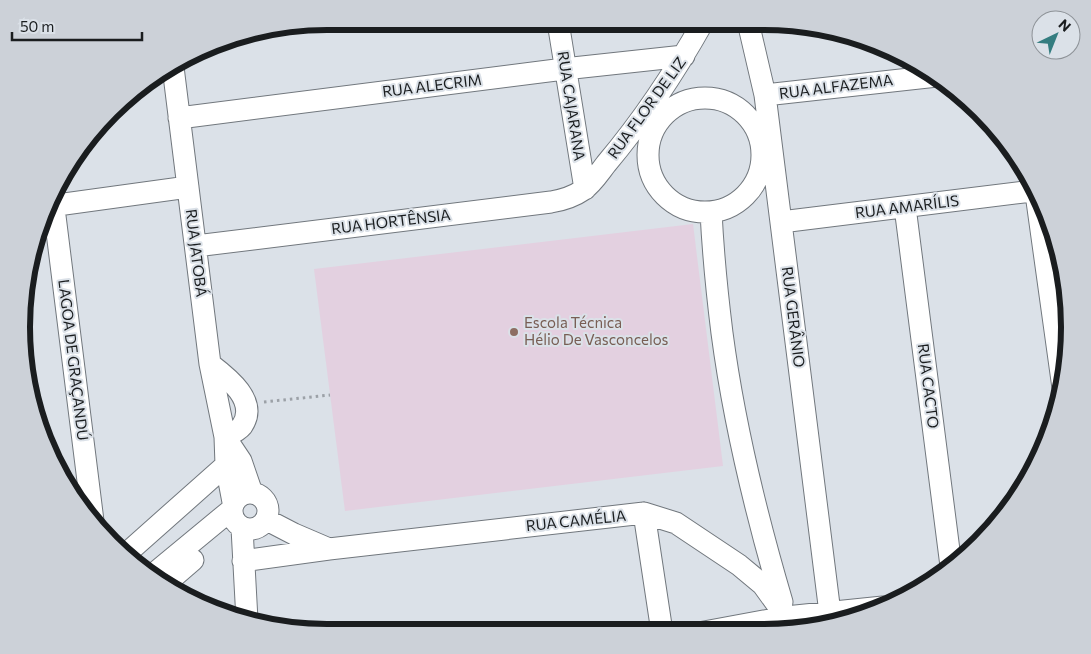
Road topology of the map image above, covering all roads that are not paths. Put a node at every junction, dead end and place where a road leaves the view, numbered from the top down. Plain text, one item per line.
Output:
1 (559, 30) edge
2 (699, 30) edge
3 (750, 30) edge
4 (684, 56) junction
5 (564, 69) junction
6 (174, 73) edge
7 (925, 77) edge
8 (765, 95) junction
9 (179, 118) junction
10 (650, 120) junction
11 (767, 155) junction
12 (188, 187) junction
13 (585, 189) junction
14 (1028, 192) edge
15 (58, 203) edge
16 (905, 207) junction
17 (710, 212) junction
18 (53, 213) edge
19 (1039, 215) edge
20 (781, 222) junction
21 (196, 246) junction
22 (1059, 320) edge
23 (1060, 341) edge
24 (210, 364) junction
25 (225, 437) junction
26 (226, 465) junction
27 (91, 508) edge
28 (644, 513) junction
29 (245, 515) junction
30 (329, 549) junction
31 (131, 550) edge
32 (306, 553) junction
33 (950, 559) edge
34 (243, 562) junction
35 (159, 572) edge
36 (171, 579) edge
37 (851, 611) edge
38 (247, 613) edge
39 (830, 613) junction
40 (786, 617) junction
41 (661, 624) edge
42 (748, 624) edge

1 - 5 street, RUA CAJARANA
2 - 4 street, RUA FLOR DE LIZ
3 - 8 street, RUA GERÂNIO
4 - 5 street, RUA ALECRIM
4 - 10 street, RUA FLOR DE LIZ
5 - 9 street, RUA ALECRIM
5 - 13 street, RUA CAJARANA
6 - 9 street, RUA JATOBÁ
7 - 8 street, RUA ALFAZEMA
8 - 11 street, RUA GERÂNIO
9 - 12 street, RUA JATOBÁ
10 - 11 street
10 - 13 street, RUA FLOR DE LIZ
10 - 17 street
11 - 17 street
11 - 20 street, RUA GERÂNIO
12 - 15 street
12 - 21 street, RUA JATOBÁ
13 - 21 street, RUA HORTÊNSIA
14 - 16 street, RUA AMARÍLIS
16 - 20 street, RUA AMARÍLIS
16 - 33 street, RUA CACTO
17 - 40 street
18 - 27 street, LAGOA DE GRAÇANDÚ
19 - 22 street
20 - 39 street, RUA GERÂNIO
21 - 24 street, RUA JATOBÁ
22 - 23 street
24 - 25 street, RUA JATOBÁ
24 - 25 street
25 - 26 street, RUA JATOBÁ
25 - 29 street, RUA JATOBÁ
26 - 29 street, RUA JATOBÁ
26 - 31 street
28 - 30 street, RUA CAMÉLIA
28 - 40 street, RUA CAMÉLIA
28 - 41 street
29 - 30 street, RUA CAMÉLIA
29 - 32 street
29 - 34 street, RUA JATOBÁ
29 - 35 street
29 - 36 street
30 - 32 street, RUA CAMÉLIA
32 - 34 street, RUA CAMÉLIA
34 - 38 street, RUA JATOBÁ
37 - 39 street
39 - 40 street
40 - 42 street

